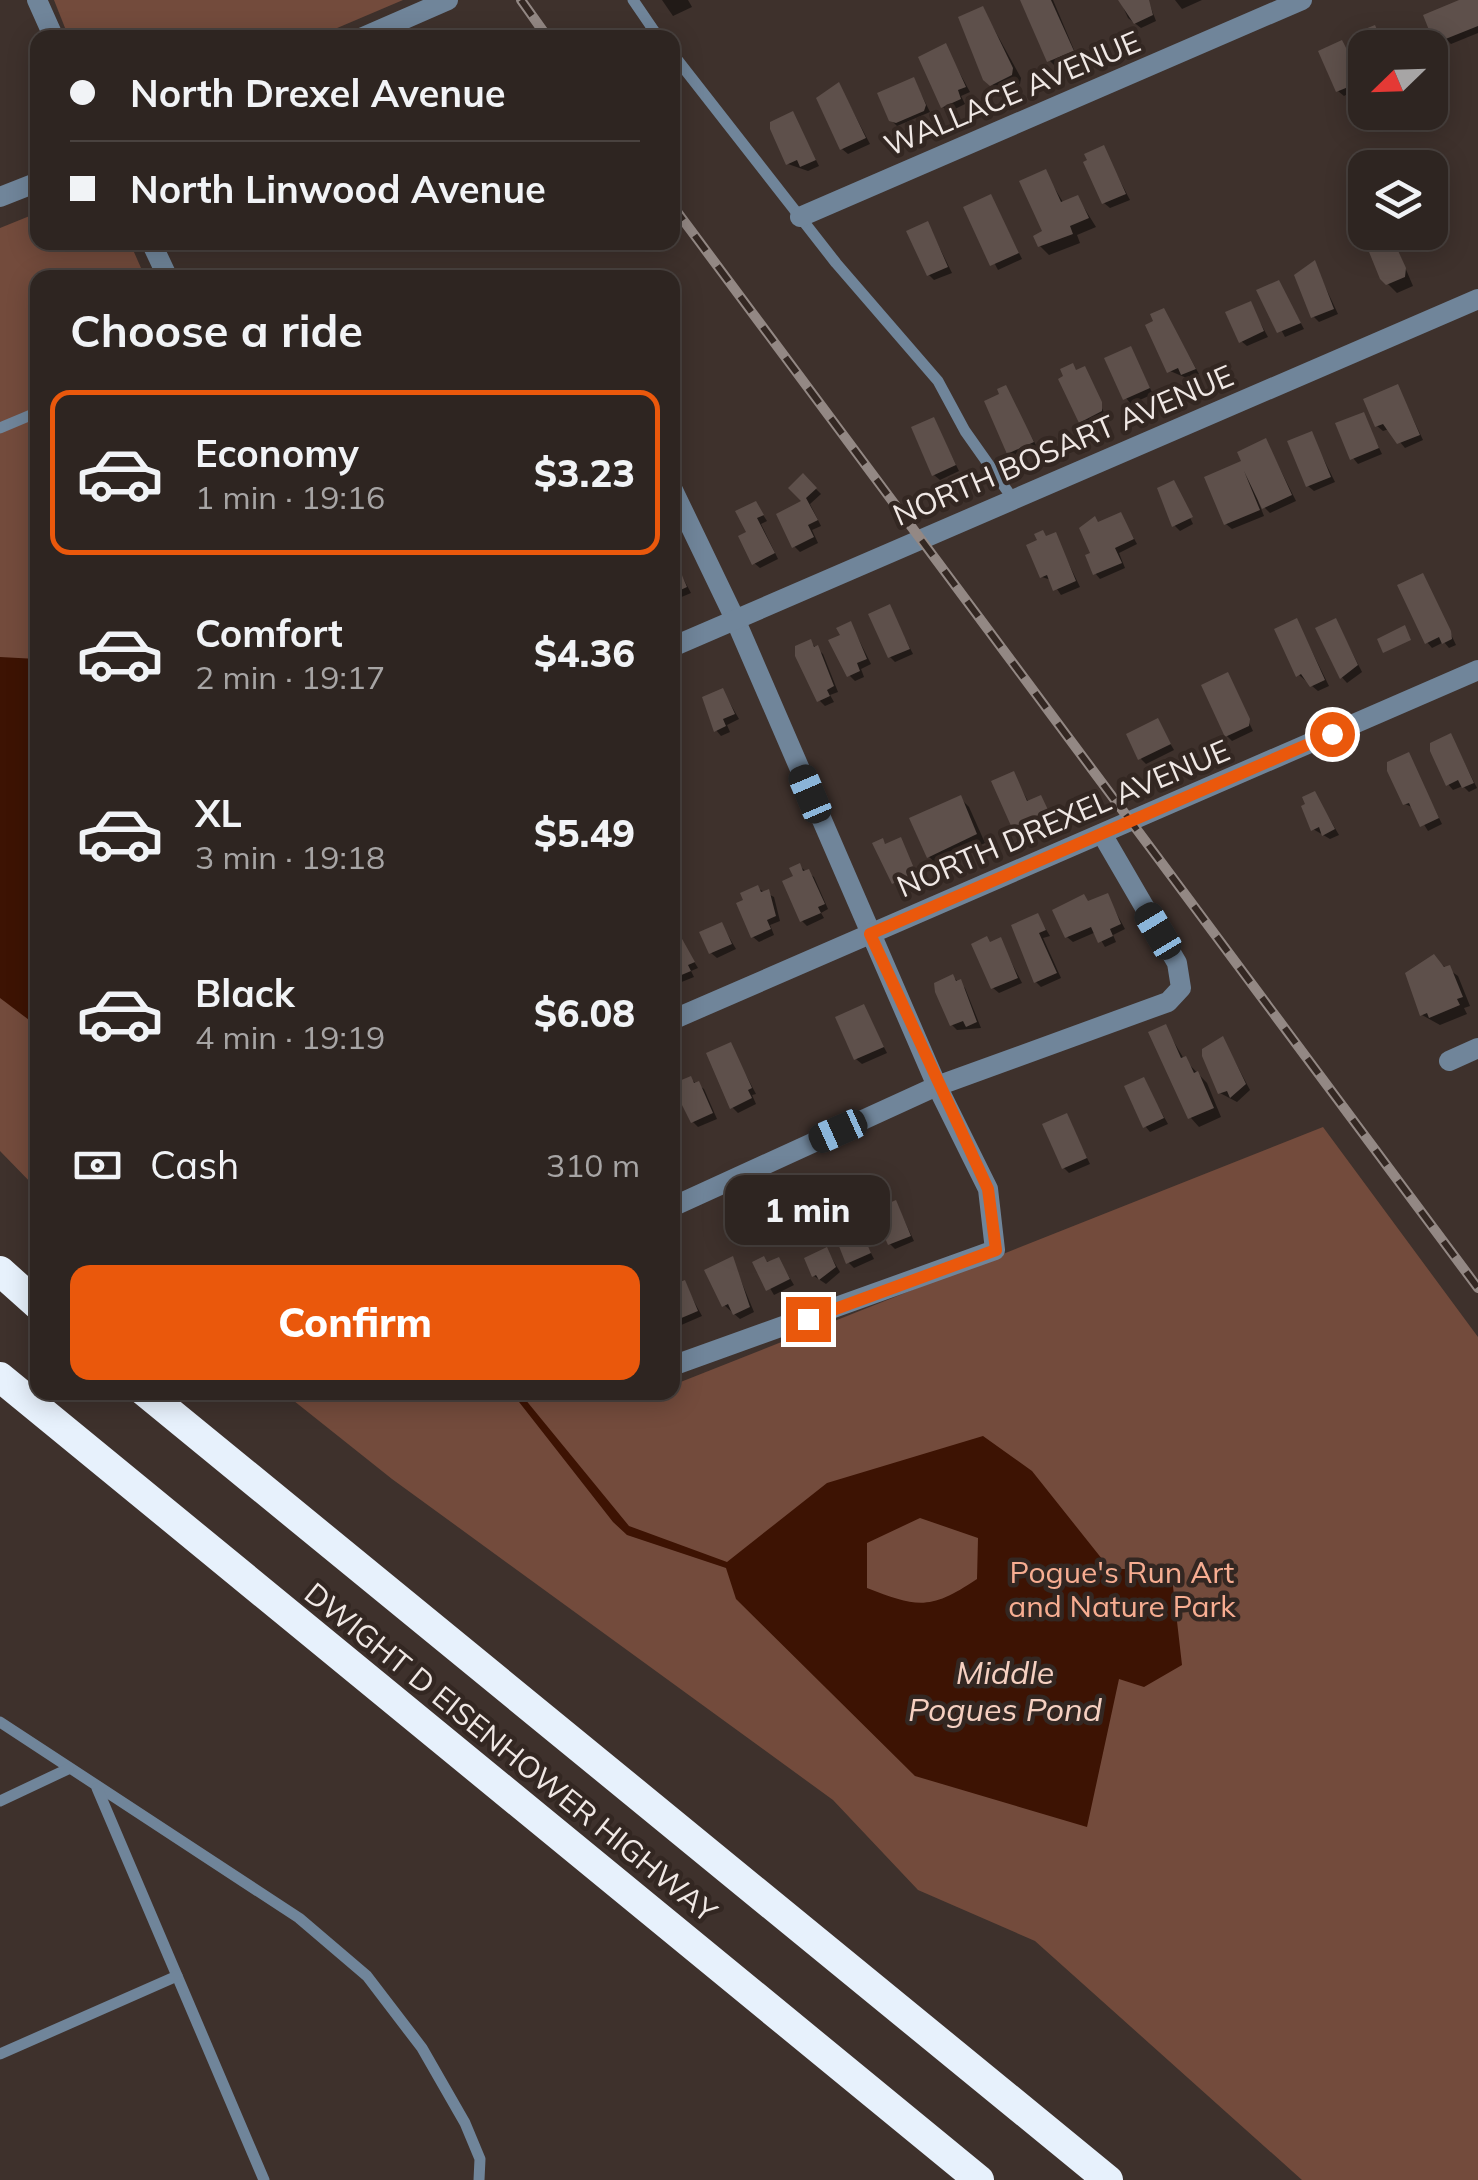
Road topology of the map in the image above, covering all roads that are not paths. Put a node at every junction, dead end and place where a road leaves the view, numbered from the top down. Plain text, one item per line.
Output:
1 (37, 0) edge
2 (448, 0) edge
3 (634, 0) edge
4 (1302, 0) edge
5 (50, 30) edge
6 (379, 30) edge
7 (654, 30) edge
8 (680, 63) edge
9 (30, 185) edge
10 (0, 197) edge
11 (800, 217) junction
12 (1478, 299) edge
13 (30, 415) edge
14 (0, 428) edge
15 (1013, 499) junction
16 (680, 504) edge
17 (736, 620) junction
18 (680, 644) edge
19 (1478, 670) edge
20 (1102, 834) junction
21 (870, 934) junction
22 (680, 1017) edge
23 (1478, 1048) edge
24 (1449, 1061) dead end
25 (937, 1086) junction
26 (680, 1202) edge
27 (0, 1271) edge
28 (30, 1298) edge
29 (680, 1364) edge
30 (0, 1377) edge
31 (155, 1400) edge
32 (0, 1722) edge
33 (68, 1769) junction
34 (97, 1788) junction
35 (0, 1800) edge
36 (177, 1976) junction
37 (0, 2054) edge
38 (264, 2180) edge
39 (479, 2180) edge
40 (979, 2180) edge
41 (1108, 2180) edge

1 - 5 street
2 - 6 street
3 - 7 lane
4 - 11 street, WALLACE AVENUE
8 - 11 lane
9 - 10 street
11 - 15 lane
12 - 15 street, NORTH BOSART AVENUE
13 - 14 lane
15 - 17 street, NORTH BOSART AVENUE
16 - 17 street
17 - 18 street, NORTH BOSART AVENUE
17 - 21 street
19 - 20 street, NORTH DREXEL AVENUE
20 - 21 street, NORTH DREXEL AVENUE
20 - 25 street
21 - 22 street, NORTH DREXEL AVENUE
21 - 25 street
23 - 24 street
25 - 26 street
25 - 29 street
27 - 28 highway
30 - 40 highway, DWIGHT D EISENHOWER HIGHWAY
31 - 41 highway, DWIGHT D EISENHOWER HIGHWAY
32 - 33 lane
33 - 34 lane
33 - 35 lane
34 - 36 lane
34 - 39 lane
36 - 37 lane
36 - 38 lane

